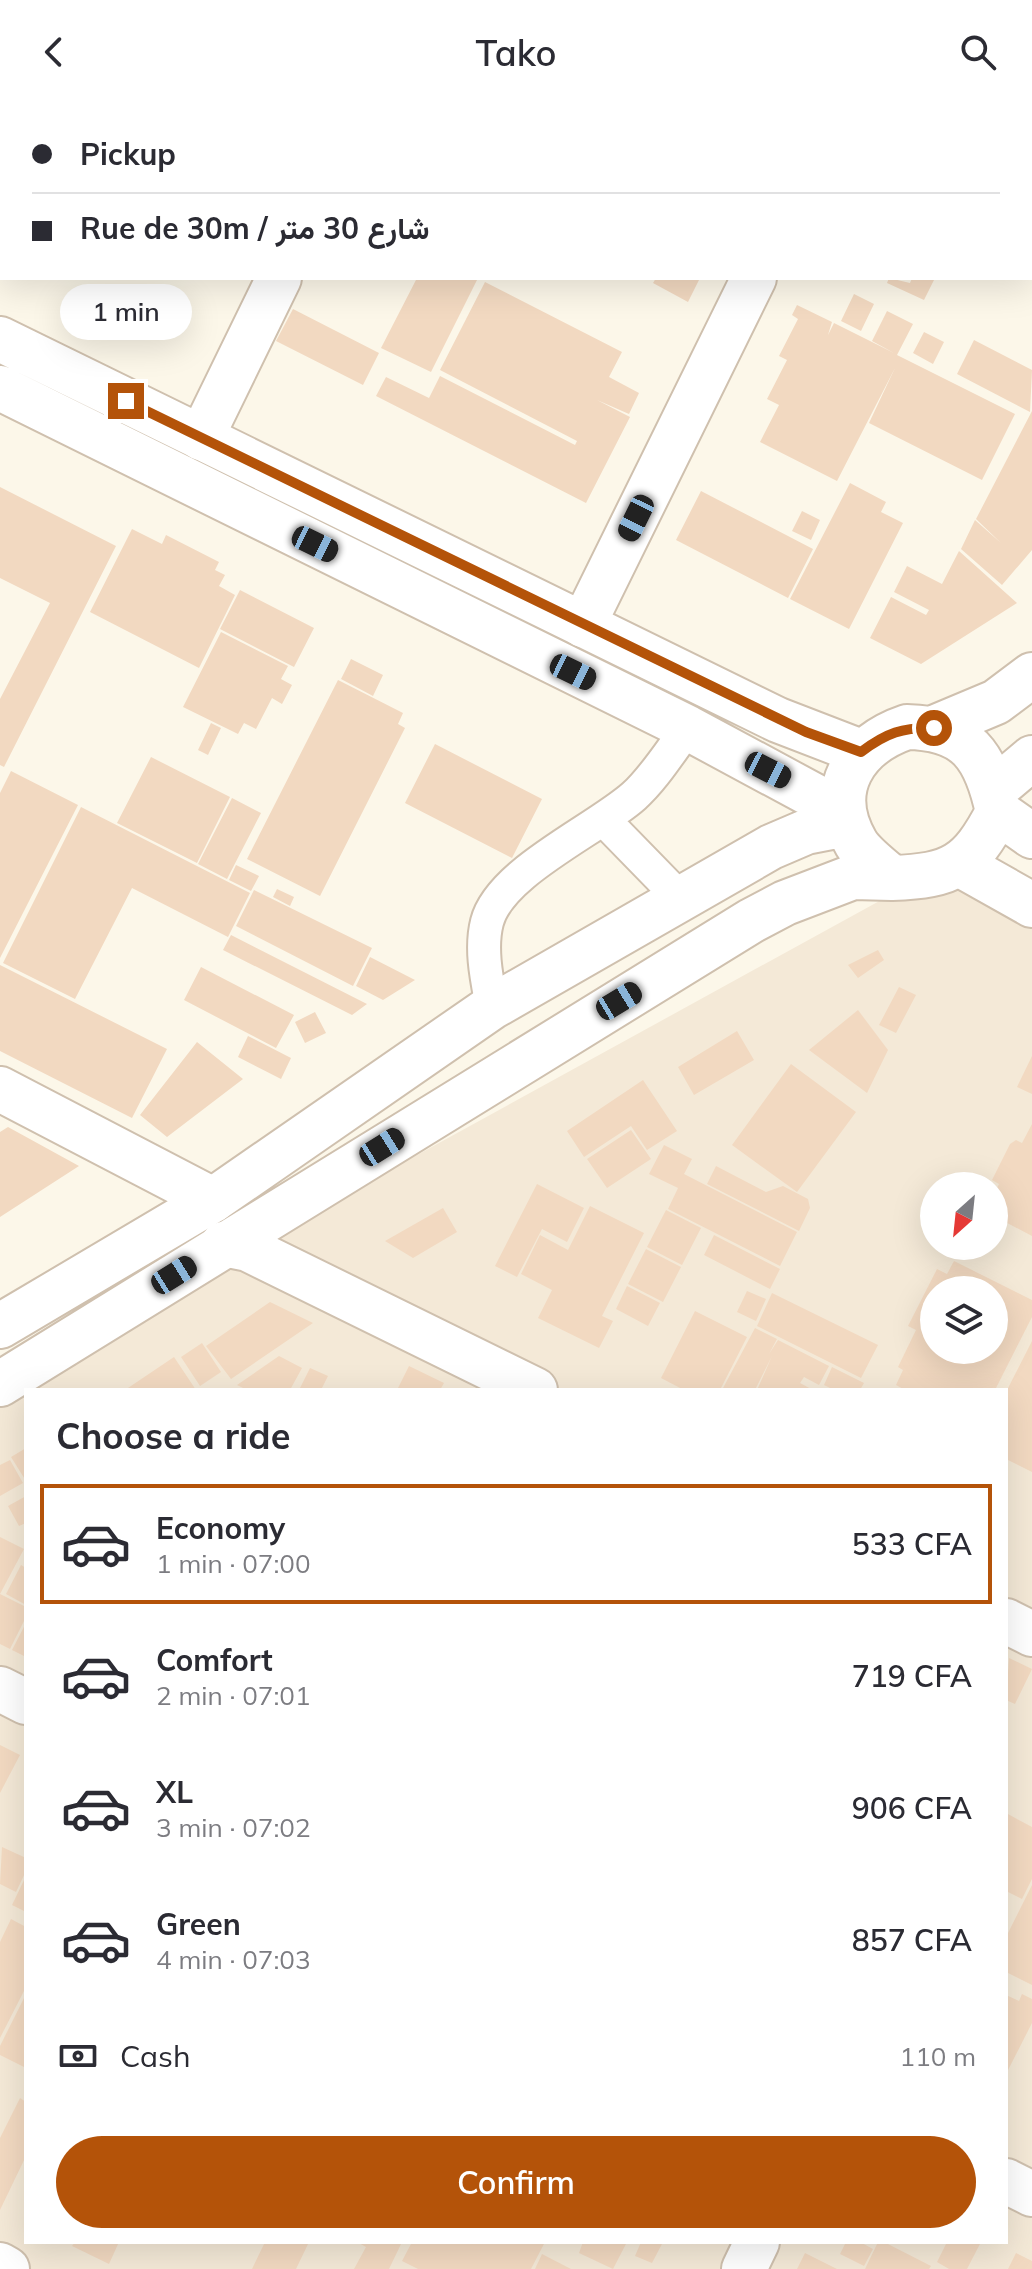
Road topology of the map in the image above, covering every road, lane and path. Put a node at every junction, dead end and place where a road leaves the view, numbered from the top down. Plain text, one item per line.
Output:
1 (278, 280) edge
2 (753, 280) edge
3 (0, 339) edge
4 (0, 388) edge
5 (201, 438) junction
6 (583, 625) junction
7 (1032, 675) edge
8 (688, 728) junction
9 (934, 728) junction
10 (861, 752) junction
11 (1032, 758) edge
12 (1008, 813) edge
13 (845, 818) junction
14 (603, 819) junction
15 (961, 865) junction
16 (892, 878) junction
17 (681, 899) junction
18 (1032, 905) edge
19 (492, 1007) junction
20 (0, 1089) edge
21 (213, 1200) junction
22 (223, 1244) junction
23 (0, 1326) edge
24 (0, 1384) edge
25 (531, 1388) edge
26 (1008, 1622) edge
27 (1032, 1634) edge
28 (0, 1689) edge
29 (24, 1701) edge
30 (1008, 2182) edge
31 (1032, 2194) edge
32 (756, 2244) edge
33 (0, 2265) edge
34 (7, 2269) edge
35 (744, 2269) edge

1 - 5 street
2 - 6 street
3 - 5 street
4 - 8 street
5 - 6 street
6 - 10 street
7 - 9 street
8 - 13 street
8 - 14 lane
9 - 10 street
9 - 12 street
10 - 13 street
11 - 12 street
12 - 15 street
13 - 16 street
13 - 17 street
14 - 17 lane
14 - 19 lane
15 - 16 street
15 - 18 street
16 - 22 street
17 - 19 street
19 - 21 street
20 - 21 street
21 - 23 street
22 - 24 street
22 - 25 street
26 - 27 street
28 - 29 street
30 - 31 street
32 - 35 street
33 - 34 street

